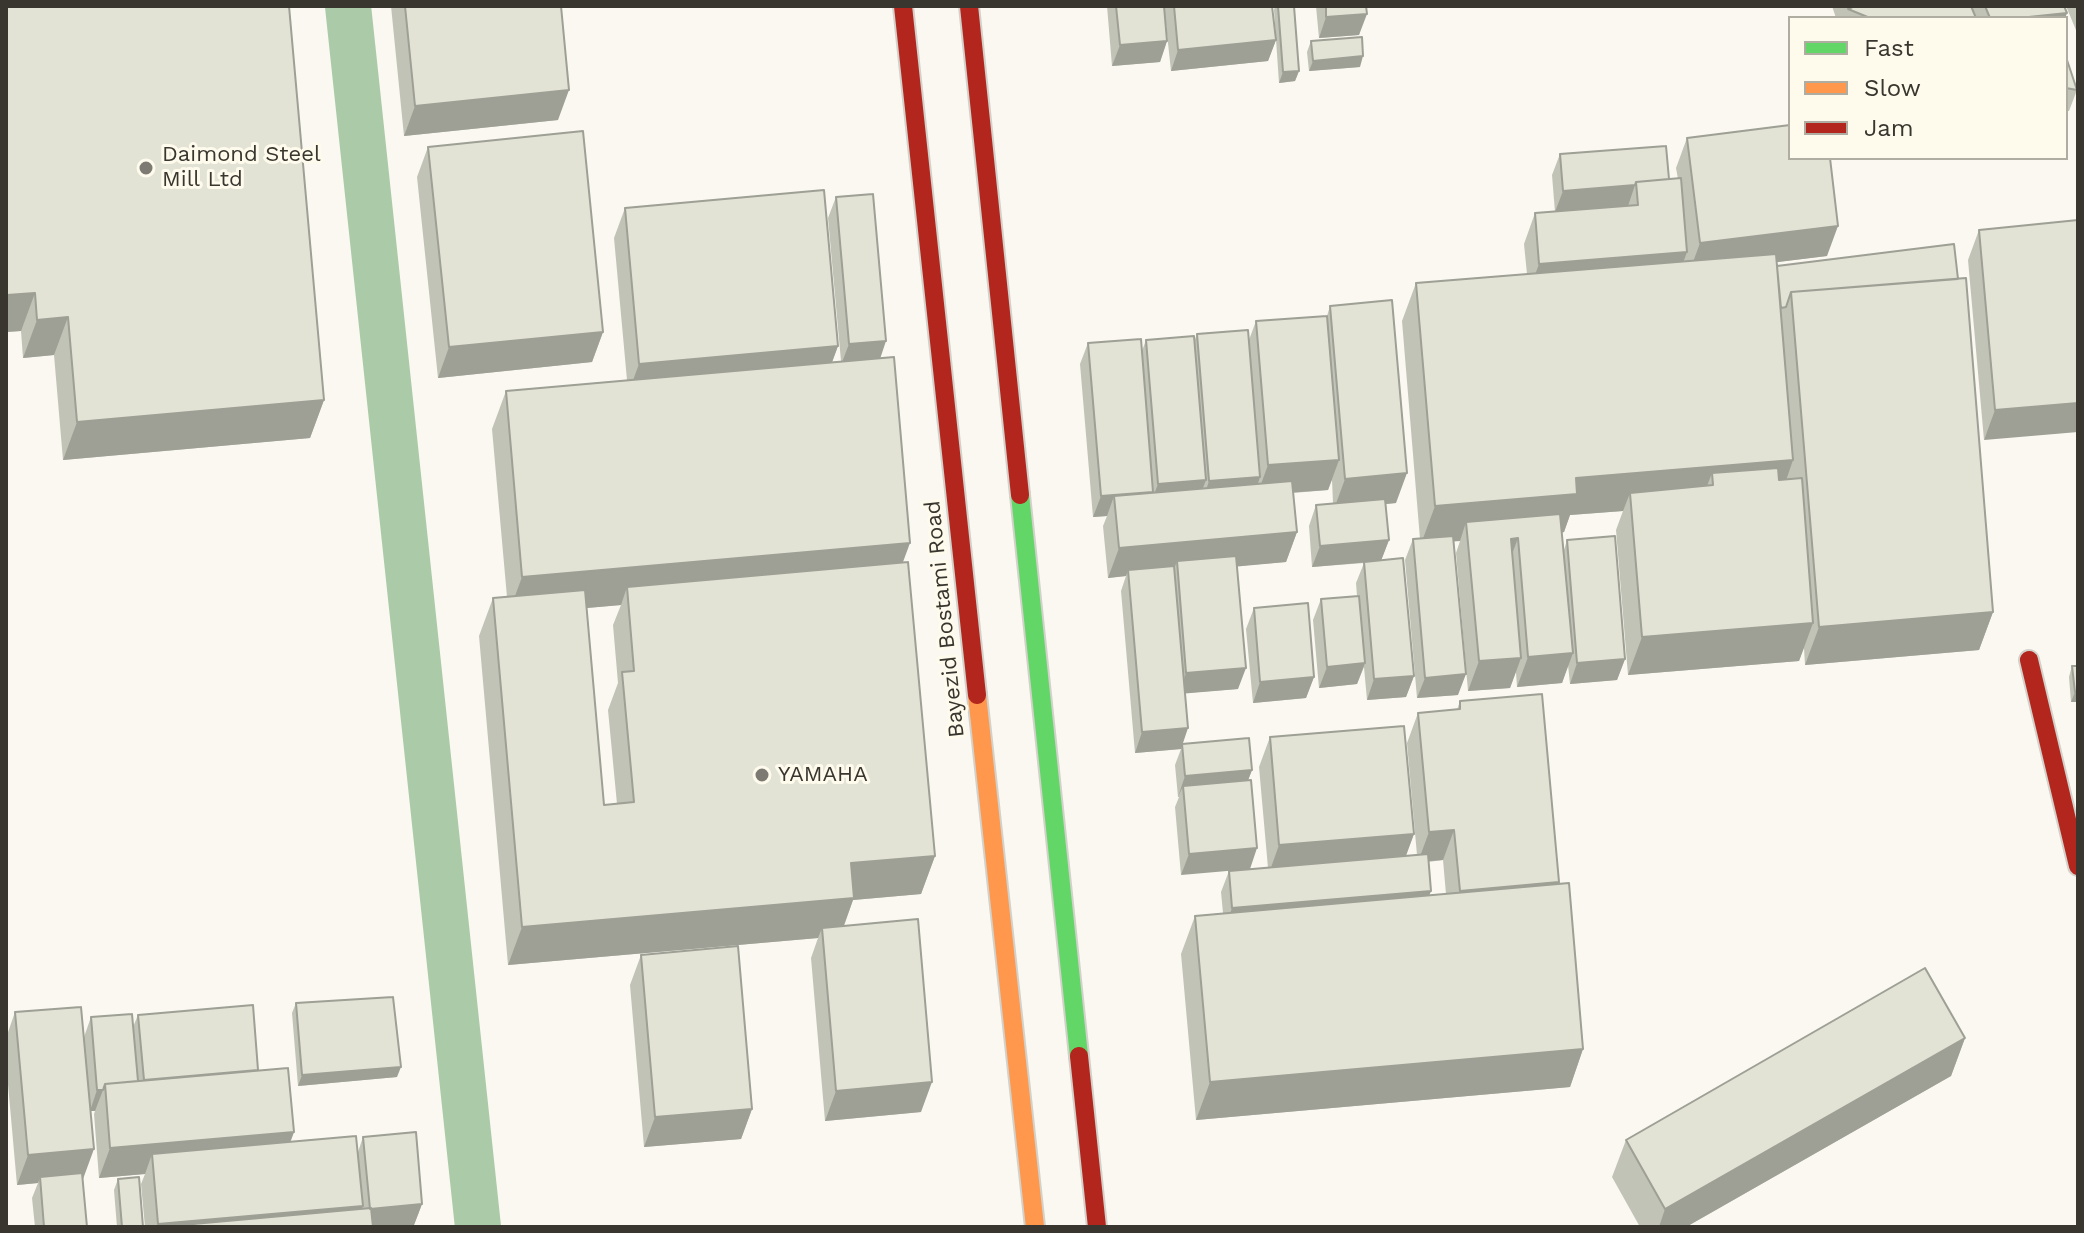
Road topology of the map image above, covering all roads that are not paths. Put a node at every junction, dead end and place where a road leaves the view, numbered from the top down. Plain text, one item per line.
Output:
1 (903, 6) edge
2 (969, 6) edge
3 (2029, 660) dead end
4 (2078, 866) edge
5 (1035, 1227) edge
6 (1097, 1227) edge

1 - 5 main road, Bayezid Bostami Road
2 - 6 main road
3 - 4 main road

